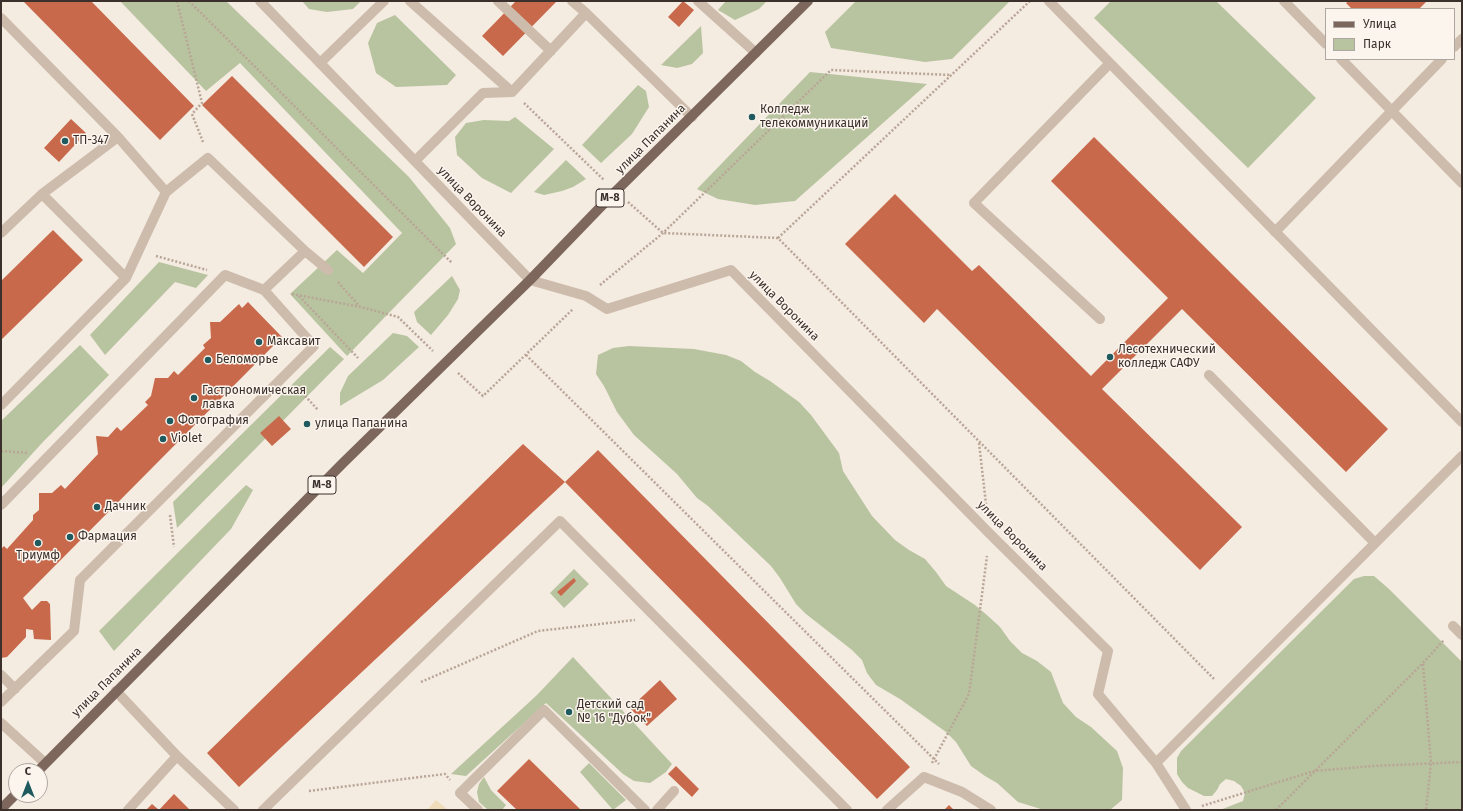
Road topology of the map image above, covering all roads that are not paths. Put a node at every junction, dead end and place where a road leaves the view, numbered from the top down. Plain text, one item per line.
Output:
1 (260, 1) edge
2 (384, 1) edge
3 (410, 1) edge
4 (498, 1) edge
5 (572, 1) edge
6 (698, 1) edge
7 (808, 1) edge
8 (1049, 1) edge
9 (1284, 1) edge
10 (586, 13) junction
11 (1, 18) edge
12 (1325, 43) edge
13 (551, 51) junction
14 (756, 53) junction
15 (1342, 60) edge
16 (1441, 60) edge
17 (320, 63) junction
18 (1110, 63) junction
19 (512, 92) junction
20 (1391, 110) junction
21 (692, 117) junction
22 (118, 137) junction
23 (415, 161) junction
24 (1462, 182) edge
25 (166, 192) junction
26 (42, 194) junction
27 (1275, 232) junction
28 (1, 233) edge
29 (305, 251) junction
30 (328, 270) road end
31 (126, 278) junction
32 (530, 280) junction
33 (264, 290) junction
34 (1100, 319) dead end
35 (1209, 375) dead end
36 (1, 405) edge
37 (1462, 422) edge
38 (1462, 456) edge
39 (1, 505) edge
40 (1375, 543) junction
41 (1, 675) edge
42 (15, 689) junction
43 (116, 691) junction
44 (1, 702) edge
45 (1, 724) edge
46 (177, 756) junction
47 (45, 763) joint
48 (1156, 763) junction
49 (674, 791) dead end
50 (128, 810) edge
51 (234, 810) edge
52 (262, 810) edge
53 (478, 810) edge
54 (645, 810) edge
55 (657, 810) edge
56 (847, 810) edge
57 (887, 810) edge
58 (991, 810) edge
59 (1186, 810) edge

1 - 17 street, улица Воронина
2 - 17 street
3 - 19 street
4 - 13 street
5 - 10 street
6 - 14 street
7 - 14 main road, улица Папанина
8 - 18 street
9 - 12 street
10 - 13 street
10 - 21 street
11 - 22 street
13 - 19 street
14 - 21 main road, улица Папанина
15 - 20 street
16 - 20 street
17 - 23 street, улица Воронина
18 - 27 street
18 - 34 street
19 - 23 street
20 - 24 street
20 - 27 street
21 - 32 main road, улица Папанина / М-8
22 - 25 street
22 - 26 street
23 - 32 street, улица Воронина
25 - 29 street
25 - 31 street
26 - 28 street
26 - 31 street
27 - 37 street
29 - 30 street
29 - 33 street
31 - 36 street
32 - 43 main road, улица Папанина / М-8
32 - 48 street, улица Воронина
33 - 39 street
33 - 42 street
35 - 40 street
38 - 40 street
40 - 48 street
41 - 42 street
42 - 44 street
43 - 46 street
43 - 47 main road, улица Папанина
45 - 47 street
46 - 50 street
46 - 51 street
48 - 59 street, улица Воронина
49 - 55 street
52 - 56 street
53 - 54 street
57 - 58 street

